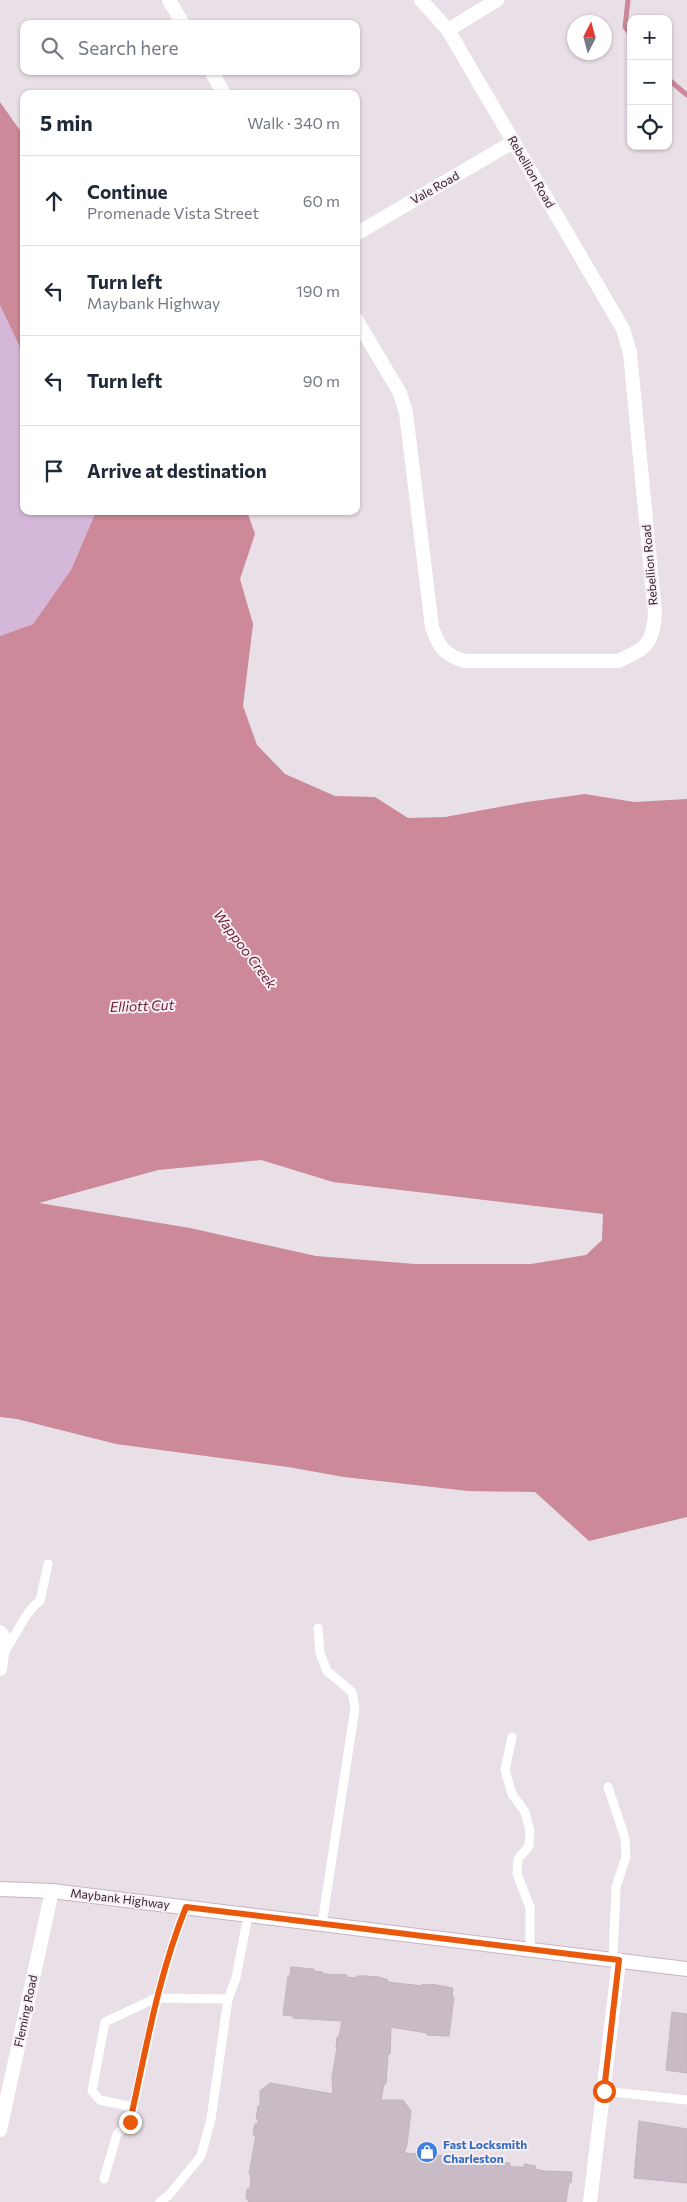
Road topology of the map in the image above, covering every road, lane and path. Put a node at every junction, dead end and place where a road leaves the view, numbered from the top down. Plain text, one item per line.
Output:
1 (169, 0) edge
2 (421, 0) edge
3 (497, 0) edge
4 (181, 20) edge
5 (448, 30) junction
6 (212, 75) edge
7 (222, 90) edge
8 (513, 142) junction
9 (360, 232) edge
10 (360, 326) edge
11 (48, 1564) dead end
12 (318, 1628) dead end
13 (0, 1632) edge
14 (2, 1655) junction
15 (0, 1669) edge
16 (512, 1737) dead end
17 (608, 1787) dead end
18 (0, 1889) edge
19 (52, 1891) junction
20 (186, 1907) junction
21 (248, 1915) junction
22 (322, 1924) junction
23 (530, 1950) junction
24 (616, 1960) junction
25 (687, 1969) edge
26 (156, 1998) junction
27 (228, 1999) junction
28 (604, 2091) junction
29 (687, 2100) edge
30 (133, 2107) junction
31 (0, 2130) edge
32 (104, 2179) dead end
33 (160, 2202) edge
34 (590, 2202) edge

1 - 4 street
2 - 5 street, Rebellion Road
3 - 5 street
5 - 8 street, Rebellion Road
6 - 7 street
8 - 9 street, Vale Road
8 - 10 street, Rebellion Road
11 - 14 lane
12 - 22 lane
13 - 14 street
14 - 15 street
16 - 23 lane
17 - 24 lane
18 - 19 street, Maybank Highway
19 - 20 street, Maybank Highway
19 - 31 street, Fleming Road
20 - 21 street, Maybank Highway
20 - 26 lane
21 - 22 street, Maybank Highway
21 - 27 lane
22 - 23 street, Maybank Highway
23 - 24 street, Maybank Highway
24 - 25 street, Maybank Highway
24 - 28 street
26 - 27 lane
26 - 30 lane
26 - 30 lane
27 - 33 lane
28 - 29 lane
28 - 34 street
30 - 32 lane

